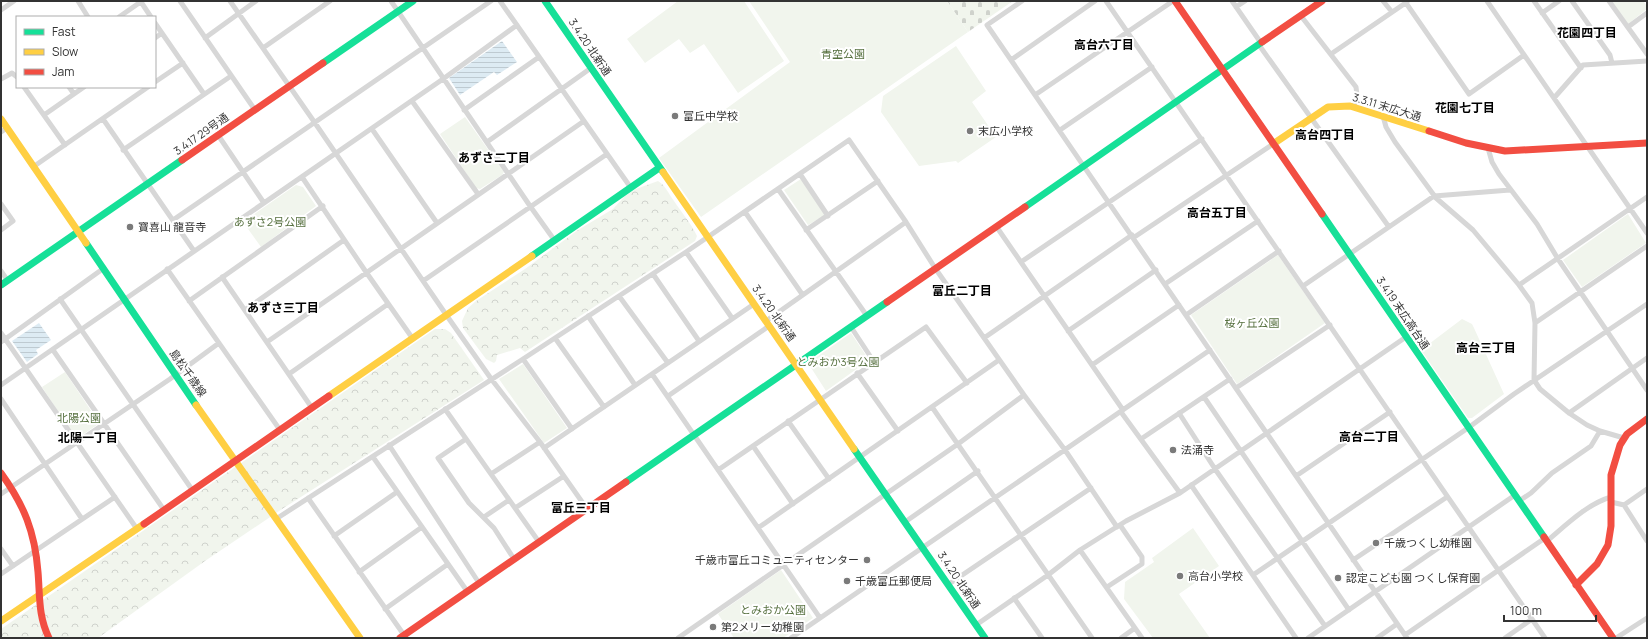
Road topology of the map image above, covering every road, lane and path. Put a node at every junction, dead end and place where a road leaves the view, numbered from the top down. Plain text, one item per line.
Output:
1 (14, 1) edge
2 (78, 1) edge
3 (180, 1) edge
4 (230, 1) edge
5 (256, 1) edge
6 (330, 1) edge
7 (391, 1) edge
8 (413, 1) edge
9 (491, 1) edge
10 (500, 1) edge
11 (545, 1) edge
12 (1022, 1) edge
13 (1095, 1) edge
14 (1106, 1) edge
15 (1174, 1) edge
16 (1232, 1) edge
17 (1245, 1) edge
18 (1320, 1) edge
19 (1383, 1) edge
20 (1487, 1) edge
21 (1534, 1) edge
22 (1559, 1) edge
23 (1572, 1) edge
24 (1609, 1) edge
25 (142, 2) edge
26 (1407, 2) edge
27 (1236, 7) junction
28 (1, 10) edge
29 (398, 12) junction
30 (1392, 12) junction
31 (1542, 12) junction
32 (1647, 13) edge
33 (238, 14) junction
34 (87, 16) edge
35 (121, 16) edge
36 (150, 16) edge
37 (1301, 16) junction
38 (156, 24) edge
39 (517, 25) junction
40 (1628, 27) junction
41 (1128, 32) junction
42 (162, 33) junction
43 (156, 37) edge
44 (205, 38) junction
45 (1260, 44) junction
46 (263, 48) junction
47 (423, 48) junction
48 (1330, 54) junction
49 (1647, 54) edge
50 (1524, 55) junction
51 (539, 57) junction
52 (1011, 60) junction
53 (1647, 61) edge
54 (183, 63) junction
55 (1612, 63) junction
56 (1152, 67) junction
57 (591, 68) junction
58 (1581, 68) junction
59 (1223, 70) junction
60 (16, 76) edge
61 (231, 76) junction
62 (443, 79) junction
63 (1, 80) edge
64 (156, 81) edge
65 (290, 86) junction
66 (25, 88) edge
67 (70, 88) edge
68 (83, 88) edge
69 (147, 88) edge
70 (561, 88) junction
71 (74, 94) junction
72 (204, 94) junction
73 (1036, 95) junction
74 (1554, 98) junction
75 (412, 100) junction
76 (1177, 102) junction
77 (1354, 107) junction
78 (255, 110) junction
79 (464, 110) junction
80 (44, 115) junction
81 (1383, 116) junction
82 (1310, 118) junction
83 (1, 119) edge
84 (103, 119) junction
85 (584, 121) junction
86 (315, 122) junction
87 (372, 129) junction
88 (4, 130) edge
89 (1060, 130) junction
90 (218, 135) junction
91 (1202, 139) junction
92 (487, 142) junction
93 (1647, 143) edge
94 (1274, 144) junction
95 (65, 145) junction
96 (1588, 147) junction
97 (1488, 148) junction
98 (124, 150) junction
99 (336, 153) junction
100 (607, 154) junction
101 (1084, 166) junction
102 (33, 167) junction
103 (659, 168) junction
104 (244, 172) junction
105 (508, 173) junction
106 (800, 174) junction
107 (1227, 175) junction
108 (302, 177) junction
109 (878, 181) junction
110 (147, 185) junction
111 (631, 188) junction
112 (778, 190) junction
113 (1510, 190) junction
114 (478, 194) junction
115 (1434, 196) junction
116 (1647, 197) edge
117 (1109, 202) junction
118 (264, 203) junction
119 (1, 204) edge
120 (323, 206) junction
121 (530, 206) junction
122 (1630, 209) junction
123 (745, 212) junction
124 (828, 216) junction
125 (173, 220) junction
126 (1258, 220) junction
127 (437, 222) junction
128 (906, 222) junction
129 (996, 226) junction
130 (1389, 227) junction
131 (1, 230) edge
132 (806, 230) junction
133 (79, 233) junction
134 (1647, 233) edge
135 (707, 237) junction
136 (1133, 237) junction
137 (344, 240) junction
138 (555, 241) junction
139 (1647, 246) edge
140 (400, 248) junction
141 (194, 251) junction
142 (1279, 251) junction
143 (686, 252) junction
144 (1350, 255) junction
145 (1558, 259) junction
146 (1021, 262) junction
147 (104, 268) junction
148 (935, 268) junction
149 (167, 269) junction
150 (1156, 270) junction
151 (1, 271) edge
152 (836, 271) junction
153 (366, 272) junction
154 (653, 274) junction
155 (222, 277) junction
156 (8, 281) junction
157 (423, 281) junction
158 (1166, 284) junction
159 (1, 285) edge
160 (1519, 285) junction
161 (1303, 286) junction
162 (1581, 291) junction
163 (802, 294) junction
164 (619, 296) junction
165 (1044, 297) junction
166 (60, 299) junction
167 (125, 300) junction
168 (189, 301) junction
169 (388, 304) junction
170 (754, 304) junction
171 (1647, 304) edge
172 (1180, 305) junction
173 (245, 310) junction
174 (1186, 315) junction
175 (447, 316) junction
176 (588, 316) junction
177 (867, 316) junction
178 (732, 318) junction
179 (768, 323) junction
180 (1535, 323) junction
181 (1330, 325) junction
182 (851, 327) junction
183 (81, 330) junction
184 (1608, 330) junction
185 (1068, 331) junction
186 (1, 333) edge
187 (1406, 337) junction
188 (555, 338) junction
189 (984, 338) junction
190 (413, 339) junction
191 (3, 340) edge
192 (699, 341) junction
193 (266, 342) junction
194 (219, 343) junction
195 (53, 350) junction
196 (1210, 350) junction
197 (1647, 358) edge
198 (523, 359) junction
199 (999, 360) junction
200 (874, 362) junction
201 (668, 363) junction
202 (797, 365) junction
203 (1092, 366) junction
204 (1633, 368) junction
205 (25, 369) junction
206 (1360, 369) junction
207 (857, 373) junction
208 (289, 374) junction
209 (652, 374) junction
210 (176, 375) junction
211 (1230, 379) junction
212 (492, 380) junction
213 (1534, 380) junction
214 (967, 383) junction
215 (1, 384) edge
216 (635, 385) junction
217 (1236, 388) junction
218 (1647, 390) edge
219 (1024, 395) junction
220 (668, 396) junction
221 (1204, 397) junction
222 (1, 399) edge
223 (820, 399) junction
224 (133, 405) junction
225 (604, 407) junction
226 (932, 407) junction
227 (312, 408) junction
228 (445, 409) junction
229 (1122, 411) junction
230 (1390, 412) junction
231 (1179, 413) junction
232 (1568, 413) junction
233 (1647, 419) edge
234 (788, 421) junction
235 (106, 423) junction
236 (1468, 428) junction
237 (572, 429) junction
238 (280, 430) junction
239 (898, 431) junction
240 (1600, 431) junction
241 (1268, 433) junction
242 (694, 435) junction
243 (1624, 438) junction
244 (466, 439) junction
245 (1141, 439) junction
246 (540, 442) junction
247 (77, 443) junction
248 (958, 444) junction
249 (389, 445) junction
250 (753, 446) junction
251 (544, 448) junction
252 (1065, 450) junction
253 (1240, 452) junction
254 (373, 457) junction
255 (860, 457) junction
256 (1422, 459) junction
257 (236, 462) junction
258 (46, 464) junction
259 (1215, 469) junction
260 (718, 470) junction
261 (978, 471) junction
262 (1, 473) edge
263 (491, 474) junction
264 (564, 476) junction
265 (1296, 476) junction
266 (829, 479) junction
267 (1191, 485) junction
268 (11, 487) junction
269 (1091, 488) junction
270 (1647, 489) edge
271 (193, 491) junction
272 (397, 492) junction
273 (1180, 493) junction
274 (1, 494) edge
275 (885, 494) junction
276 (115, 497) junction
277 (1447, 497) junction
278 (308, 498) junction
279 (996, 498) junction
280 (1517, 498) junction
281 (1611, 499) junction
282 (509, 500) junction
283 (793, 504) junction
284 (1624, 506) junction
285 (515, 508) junction
286 (587, 509) junction
287 (164, 510) junction
288 (484, 517) junction
289 (82, 519) junction
290 (276, 519) junction
291 (905, 522) junction
292 (1329, 523) junction
293 (1118, 526) junction
294 (137, 528) junction
295 (422, 528) junction
296 (758, 528) junction
297 (1468, 528) junction
298 (1021, 535) junction
299 (334, 536) junction
300 (1546, 540) junction
301 (1302, 541) junction
302 (1647, 541) edge
303 (539, 542) junction
304 (924, 547) junction
305 (1, 549) edge
306 (1080, 550) junction
307 (35, 551) junction
308 (1277, 558) junction
309 (514, 559) junction
310 (1353, 560) junction
311 (448, 564) junction
312 (784, 565) junction
313 (13, 566) junction
314 (1499, 570) junction
315 (359, 572) junction
316 (1, 574) edge
317 (1048, 575) junction
318 (1253, 575) junction
319 (479, 583) junction
320 (949, 584) junction
321 (1576, 585) junction
322 (1107, 587) junction
323 (467, 591) junction
324 (1375, 592) junction
325 (39, 596) junction
326 (1014, 598) junction
327 (385, 609) junction
328 (1349, 610) junction
329 (820, 618) junction
330 (1647, 618) edge
331 (1532, 619) junction
332 (1, 621) edge
333 (1398, 624) junction
334 (976, 625) junction
335 (1325, 626) junction
336 (1135, 628) junction
337 (1406, 636) edge
338 (402, 637) edge
339 (49, 638) edge
340 (360, 638) edge
341 (678, 638) edge
342 (791, 638) edge
343 (986, 638) edge
344 (1042, 638) edge
345 (1092, 638) edge
346 (1121, 638) edge
347 (1142, 638) edge
348 (1296, 638) edge
349 (1308, 638) edge
350 (1377, 638) edge
351 (1505, 638) edge
352 (1545, 638) edge
353 (1613, 638) edge
354 (1616, 638) edge

1 - 28 street
2 - 34 street
3 - 44 street
4 - 33 street
5 - 33 street
6 - 46 street
7 - 29 street
8 - 29 street, 3.4.17 29号通
9 - 47 street
10 - 39 street
11 - 57 street, 3.4.20 北新通
12 - 52 street
13 - 52 street
14 - 41 street
15 - 41 street
15 - 59 street, 3.4.19 末広高台通
16 - 27 street
17 - 27 street
18 - 37 street
19 - 30 street
20 - 50 street
21 - 31 street
22 - 31 street
23 - 55 street
24 - 40 street
25 - 35 street
25 - 36 street
26 - 30 street
26 - 50 street
27 - 45 street
29 - 47 street
29 - 65 street, 3.4.17 29号通
30 - 48 street
31 - 58 street
32 - 40 street
33 - 44 street
33 - 46 street
37 - 45 street
37 - 48 street
38 - 42 street
39 - 51 street
39 - 62 street
40 - 49 street
41 - 56 street
41 - 73 street
42 - 43 street
42 - 54 street
44 - 61 street
45 - 59 street
45 - 82 street
46 - 65 street
47 - 62 street
47 - 86 street
48 - 77 street
50 - 74 street
51 - 70 street
51 - 79 street
52 - 73 street
53 - 55 street
54 - 64 street
54 - 72 street
55 - 58 street
56 - 76 street
56 - 89 street
57 - 70 street
57 - 103 street, 3.4.20 北新通
58 - 74 street
59 - 76 street
59 - 94 street, 3.4.19 末広高台通
60 - 63 street
61 - 72 street
61 - 78 street
62 - 75 street
62 - 79 street
65 - 78 street, 3.4.17 29号通
65 - 86 street
66 - 80 street
67 - 71 street
68 - 71 street
69 - 84 street
70 - 85 street
70 - 92 street
71 - 80 street
72 - 98 street
73 - 89 street
74 - 96 street
75 - 87 street
75 - 114 street
76 - 91 street
76 - 101 street
77 - 81 street, 3.3.11 末広大通
77 - 82 street, 3.3.11 末広大通
78 - 90 street, 3.4.17 29号通
79 - 92 street
80 - 95 street
81 - 97 street, 3.3.11 末広大通
81 - 115 street
82 - 94 street, 3.3.11 末広大通
82 - 130 street
83 - 88 street, 島松千歳線
84 - 95 street
84 - 98 street
85 - 100 street
85 - 105 street
86 - 99 street
86 - 104 street
87 - 99 street
87 - 127 street
88 - 102 street, 島松千歳線
89 - 101 street
90 - 104 street
90 - 110 street, 3.4.17 29号通
91 - 107 street
91 - 117 street
92 - 105 street
93 - 96 street, 3.3.11 末広大通
94 - 107 street
94 - 144 street, 3.4.19 末広高台通
95 - 102 street
96 - 97 street, 3.3.11 末広大通
96 - 122 street
97 - 113 street
98 - 110 street
99 - 108 street
99 - 140 street
100 - 111 street
100 - 121 street
101 - 117 street
101 - 129 street
102 - 133 street, 島松千歳線
103 - 111 street
103 - 135 street, 3.4.20 北新通
104 - 118 street
104 - 125 street
105 - 114 street
105 - 121 street
106 - 109 street
106 - 112 street
106 - 124 street
107 - 126 street
107 - 136 street
108 - 118 street
108 - 120 street
109 - 124 street
109 - 128 street
110 - 125 street
110 - 133 street, 3.4.17 29号通
111 - 138 street
112 - 123 street
112 - 132 street
113 - 115 street
113 - 145 street
114 - 127 street
115 - 130 street
115 - 160 street
116 - 122 street
117 - 136 street
117 - 146 street
118 - 141 street
119 - 131 street
120 - 137 street
120 - 155 street
121 - 138 street
121 - 157 street
122 - 134 street
122 - 145 street
123 - 135 street
123 - 163 street
124 - 132 street
125 - 141 street
126 - 142 street
126 - 158 street
127 - 140 street
128 - 148 street
128 - 152 street
129 - 146 street
129 - 148 street
130 - 144 street
132 - 152 street
133 - 147 street, 島松千歳線
133 - 156 street, 3.4.17 29号通
135 - 143 street
135 - 170 street, 3.4.20 北新通
136 - 150 street
136 - 165 street
137 - 153 street
137 - 173 street
138 - 175 street
139 - 162 street
140 - 153 street
140 - 157 street
141 - 149 street
142 - 161 street
142 - 174 street
143 - 154 street
143 - 178 street
144 - 161 street
144 - 187 street, 3.4.19 末広高台通
145 - 160 street
145 - 162 street
146 - 165 street
147 - 166 street
147 - 167 street, 島松千歳線
148 - 177 street
148 - 189 street
149 - 167 street
149 - 168 street
150 - 158 street
150 - 185 street
151 - 156 street
152 - 163 street
152 - 177 street
153 - 169 street
153 - 193 street
154 - 164 street
154 - 192 street
155 - 168 street
155 - 173 street
156 - 159 street, 3.4.17 29号通
157 - 175 street
158 - 172 street
160 - 180 street
161 - 181 street
162 - 180 street
162 - 184 street
163 - 179 street
164 - 176 street
164 - 201 street
165 - 185 street
165 - 189 street
166 - 183 street
166 - 191 street
167 - 183 street
167 - 210 street, 島松千歳線
168 - 194 street
169 - 190 street
169 - 208 street
170 - 178 street
170 - 179 street, 3.4.20 北新通
171 - 184 street
172 - 174 street
172 - 203 street
173 - 193 street
174 - 196 street
175 - 190 street
175 - 212 street
176 - 188 street
176 - 216 street
177 - 182 street
178 - 192 street
179 - 202 street, 3.4.20 北新通
179 - 220 street
180 - 213 street
181 - 206 street
181 - 217 street
182 - 200 street
182 - 202 street
183 - 195 street
183 - 224 street
184 - 204 street
184 - 213 street
185 - 203 street
186 - 191 street
187 - 206 street
187 - 236 street, 3.4.19 末広高台通
188 - 198 street
188 - 225 street
189 - 199 street
190 - 227 street
191 - 205 street
192 - 201 street
193 - 208 street
194 - 210 street
194 - 238 street
195 - 205 street
195 - 235 street
196 - 211 street
196 - 229 street
197 - 204 street
198 - 212 street
198 - 237 street
199 - 214 street
199 - 219 street
200 - 207 street
200 - 214 street
201 - 209 street
202 - 223 street, 3.4.20 北新通
202 - 242 street
203 - 229 street
204 - 218 street
204 - 232 street
205 - 215 street
205 - 247 street
206 - 230 street
206 - 241 street
207 - 223 street
207 - 239 street
208 - 227 street
209 - 216 street
209 - 220 street
210 - 224 street
210 - 257 street, 島松千歳線
211 - 217 street
211 - 221 street
212 - 228 street
212 - 246 street
213 - 232 street
213 - 236 street
214 - 226 street
216 - 225 street
217 - 241 street
219 - 248 street
219 - 252 street
220 - 242 street
221 - 231 street
221 - 253 street
222 - 258 street
223 - 234 street
223 - 255 street, 3.4.20 北新通
224 - 235 street
224 - 271 street
225 - 237 street
226 - 239 street
226 - 248 street
227 - 238 street
228 - 244 street
228 - 249 street
229 - 245 street
229 - 252 street
230 - 256 street
230 - 265 street
231 - 245 street
231 - 259 street
232 - 240 street
233 - 243 street
234 - 250 street
234 - 266 street
235 - 247 street
235 - 287 street
236 - 256 street
236 - 280 street, 3.4.19 末広高台通
237 - 251 street
238 - 257 street
239 - 255 street
240 - 243 street
240 - 280 street
241 - 253 street
241 - 265 street
242 - 260 street
242 - 286 street
243 - 281 street
244 - 263 street
244 - 288 street
245 - 273 street
246 - 251 street
246 - 263 street
247 - 258 street
247 - 276 street
248 - 261 street
248 - 275 street
249 - 254 street
249 - 319 street
250 - 260 street
250 - 283 street
251 - 264 street
252 - 269 street
252 - 279 street
253 - 259 street
253 - 301 street
254 - 272 street
254 - 278 street
255 - 266 street
255 - 275 street, 3.4.20 北新通
256 - 277 street
256 - 292 street
257 - 271 street
257 - 290 street, 島松千歳線
258 - 268 street
258 - 289 street
259 - 267 street
259 - 308 street
260 - 296 street
261 - 279 street
261 - 291 street
262 - 268 street
263 - 282 street
264 - 285 street
264 - 286 street
265 - 292 street
266 - 283 street
267 - 273 street
267 - 318 street
268 - 274 street
268 - 307 street
269 - 293 street
269 - 298 street
270 - 284 street
271 - 287 street
272 - 295 street
272 - 299 street
273 - 293 street
275 - 291 street, 3.4.20 北新通
275 - 312 street
276 - 289 street
276 - 294 street
277 - 297 street
277 - 310 street
278 - 290 street
278 - 299 street
279 - 298 street
279 - 304 street
280 - 297 street
280 - 300 street, 3.4.19 末広高台通
281 - 284 street
281 - 300 street
281 - 321 street
282 - 285 street
282 - 288 street
283 - 296 street
284 - 302 street
285 - 303 street
286 - 303 street
287 - 294 street
288 - 309 street
289 - 307 street
290 - 340 street, 島松千歳線
291 - 304 street, 3.4.20 北新通
292 - 301 street
292 - 310 street
293 - 306 street
293 - 322 street
294 - 325 street
295 - 311 street
295 - 315 street
296 - 312 street
297 - 314 street
297 - 324 street
298 - 317 street
298 - 320 street
299 - 315 street
300 - 314 street
300 - 321 street, 3.4.19 末広高台通
301 - 308 street
301 - 328 street
303 - 309 street
304 - 320 street, 3.4.20 北新通
304 - 329 street
305 - 313 street
306 - 317 street
306 - 322 street
307 - 313 street
307 - 325 street
308 - 318 street
308 - 335 street
309 - 319 street
310 - 324 street
311 - 323 street
311 - 327 street
312 - 329 street
312 - 341 street
313 - 316 street
314 - 331 street
314 - 337 street
315 - 327 street
317 - 326 street
317 - 345 street
318 - 348 street
319 - 323 street
320 - 334 street, 3.4.20 北新通
321 - 353 street, 3.4.19 末広高台通
322 - 336 street
323 - 338 street
324 - 328 street
324 - 333 street
325 - 332 street
325 - 339 street
326 - 334 street
326 - 344 street
327 - 338 street
328 - 335 street
329 - 342 street
330 - 354 street
331 - 351 street
331 - 352 street
333 - 337 street
333 - 350 street
334 - 343 street, 3.4.20 北新通
335 - 349 street
336 - 346 street
336 - 347 street

